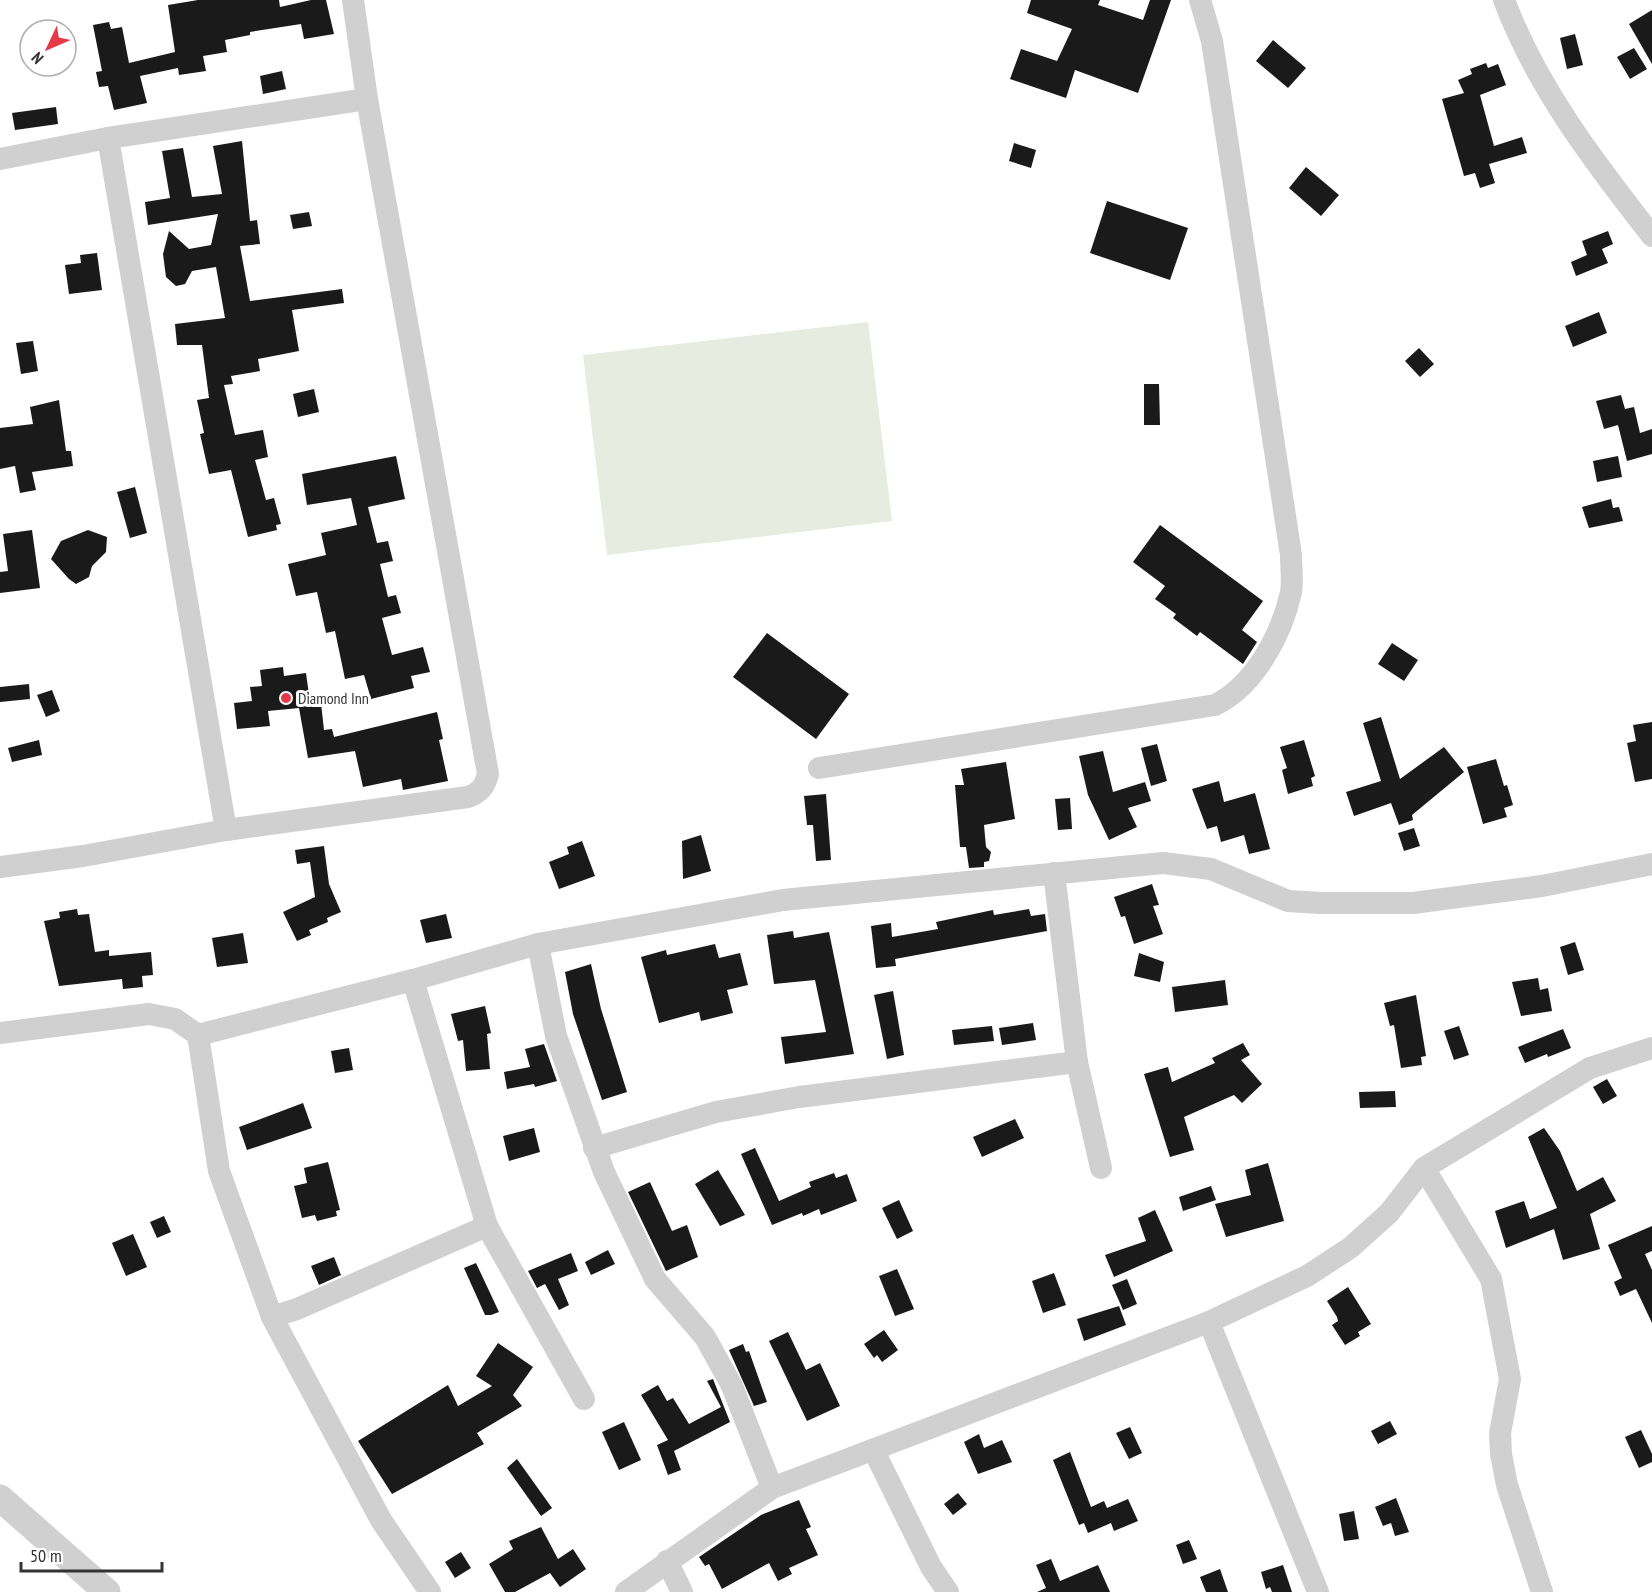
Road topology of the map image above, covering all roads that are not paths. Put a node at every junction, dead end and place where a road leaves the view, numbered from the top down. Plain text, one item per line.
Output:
1 (353, 0) edge
2 (1200, 0) edge
3 (1504, 0) edge
4 (367, 99) junction
5 (108, 138) junction
6 (0, 159) edge
7 (1652, 236) edge
8 (819, 768) dead end
9 (226, 830) junction
10 (1652, 864) edge
11 (1, 866) edge
12 (1054, 873) junction
13 (538, 944) junction
14 (413, 980) junction
15 (0, 1033) edge
16 (198, 1035) junction
17 (1652, 1048) edge
18 (1077, 1062) junction
19 (594, 1148) junction
20 (1101, 1168) dead end
21 (1424, 1168) junction
22 (487, 1226) junction
23 (272, 1317) junction
24 (1209, 1322) junction
25 (584, 1399) dead end
26 (874, 1451) junction
27 (772, 1488) junction
28 (0, 1498) edge
29 (667, 1561) junction
30 (106, 1592) edge
31 (430, 1592) edge
32 (626, 1592) edge
33 (682, 1592) edge
34 (948, 1592) edge
35 (1318, 1592) edge
36 (1542, 1592) edge

1 - 4 street
2 - 8 street
3 - 7 street
4 - 5 street
4 - 9 street
5 - 6 street
5 - 9 street
9 - 11 street
10 - 12 street
12 - 13 street
12 - 18 street
13 - 14 street
13 - 19 street
14 - 16 street
14 - 22 street
15 - 16 street
16 - 23 street
17 - 21 street
18 - 19 street
18 - 20 street
19 - 27 street
21 - 24 street
21 - 36 street
22 - 23 street
22 - 25 street
23 - 31 street
24 - 26 street
24 - 35 street
26 - 27 street
26 - 34 street
27 - 29 street
28 - 30 street
29 - 32 street
29 - 33 street

